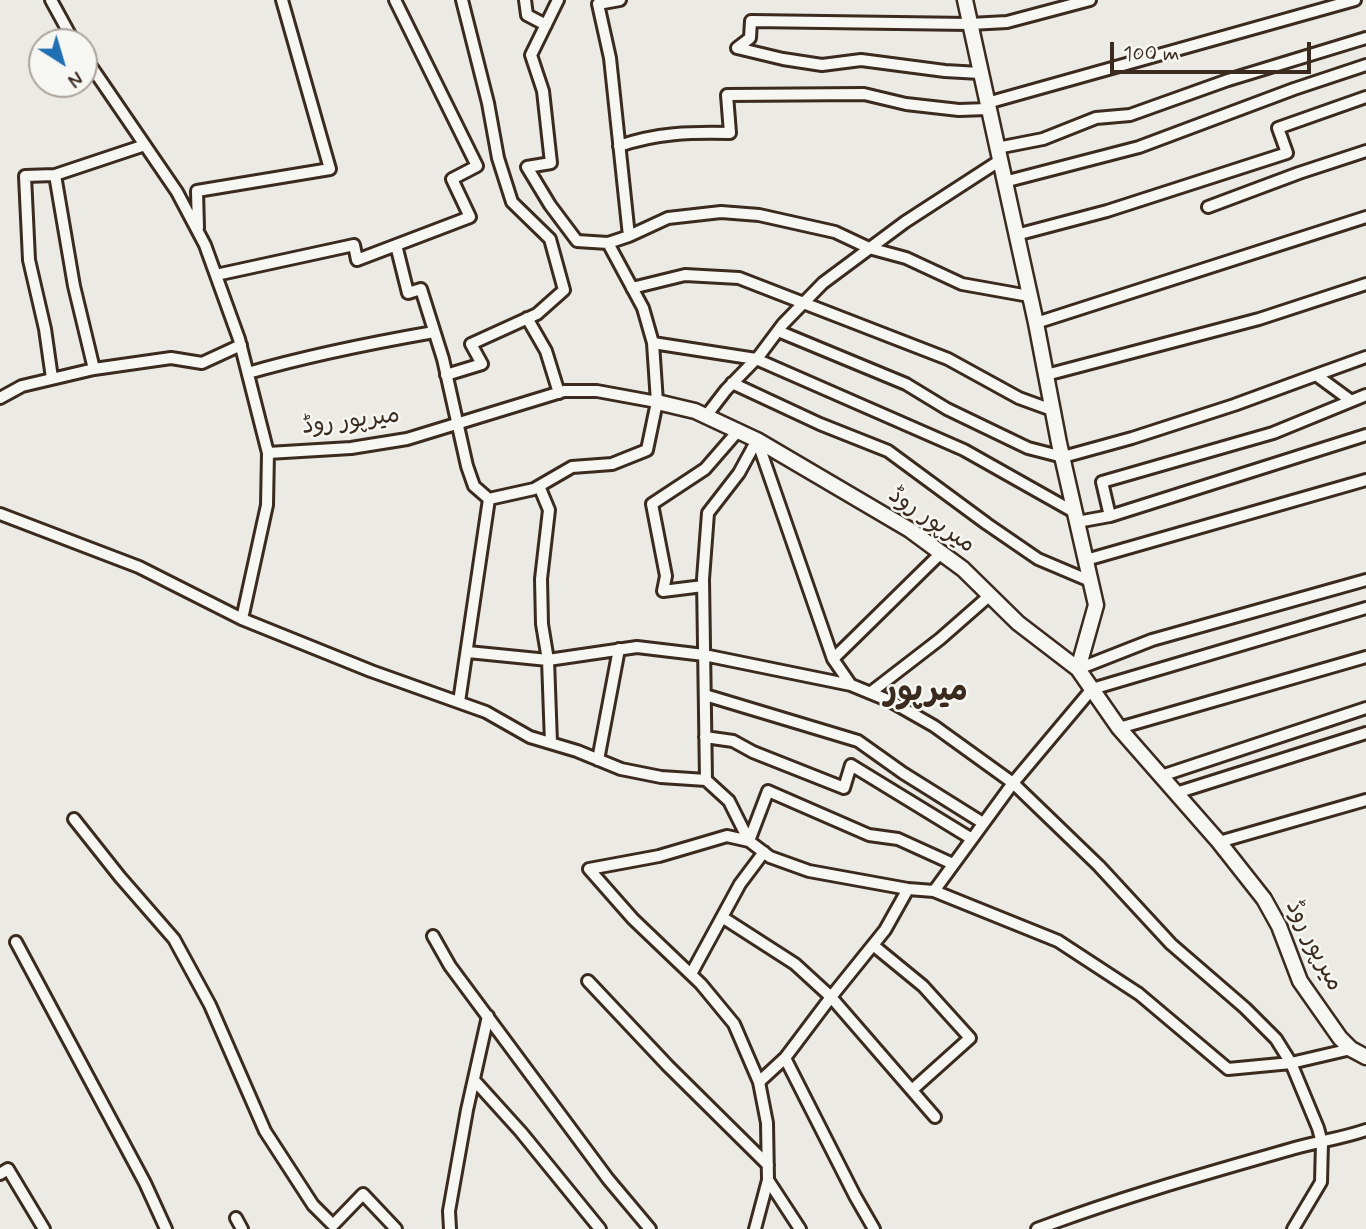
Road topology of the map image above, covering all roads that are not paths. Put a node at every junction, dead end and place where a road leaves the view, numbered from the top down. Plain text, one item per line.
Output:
1 (51, 0) edge
2 (282, 0) edge
3 (395, 0) edge
4 (462, 0) edge
5 (525, 0) edge
6 (558, 0) edge
7 (620, 0) edge
8 (965, 0) edge
9 (1090, 0) edge
10 (1354, 0) edge
11 (970, 24) junction
12 (546, 25) junction
13 (66, 28) edge
14 (1366, 38) edge
15 (1366, 65) edge
16 (980, 73) junction
17 (98, 76) edge
18 (1366, 97) edge
19 (988, 106) junction
20 (145, 145) junction
21 (619, 146) junction
22 (1366, 151) edge
23 (998, 154) junction
24 (55, 175) junction
25 (1004, 182) junction
26 (1208, 208) dead end
27 (1366, 217) edge
28 (198, 233) junction
29 (1016, 235) junction
30 (629, 236) junction
31 (608, 243) junction
32 (396, 245) junction
33 (869, 248) junction
34 (216, 275) junction
35 (1366, 284) edge
36 (632, 288) junction
37 (1029, 296) junction
38 (804, 302) junction
39 (527, 318) junction
40 (1036, 323) junction
41 (778, 331) junction
42 (434, 332) junction
43 (653, 343) junction
44 (241, 345) junction
45 (1366, 357) edge
46 (757, 359) junction
47 (94, 369) junction
48 (248, 373) junction
49 (446, 375) junction
50 (1046, 375) junction
51 (1316, 375) junction
52 (52, 379) junction
53 (732, 383) junction
54 (559, 393) junction
55 (1366, 395) edge
56 (0, 398) edge
57 (1350, 400) junction
58 (657, 402) junction
59 (1052, 410) junction
60 (706, 416) junction
61 (456, 425) junction
62 (738, 431) junction
63 (1366, 435) edge
64 (757, 440) junction
65 (268, 453) junction
66 (1063, 457) junction
67 (1366, 480) edge
68 (539, 486) junction
69 (489, 499) junction
70 (0, 514) edge
71 (1110, 516) junction
72 (1076, 517) junction
73 (941, 552) junction
74 (1086, 560) junction
75 (1366, 580) edge
76 (1090, 581) junction
77 (703, 586) junction
78 (989, 596) junction
79 (1366, 608) edge
80 (242, 619) junction
81 (619, 649) junction
82 (468, 652) junction
83 (704, 655) junction
84 (1366, 657) edge
85 (833, 659) junction
86 (548, 660) junction
87 (1077, 669) junction
88 (851, 685) junction
89 (1092, 689) junction
90 (870, 693) junction
91 (705, 695) junction
92 (459, 702) junction
93 (1366, 708) edge
94 (1119, 728) junction
95 (1366, 733) edge
96 (705, 737) junction
97 (551, 743) junction
98 (598, 760) junction
99 (1161, 776) junction
100 (706, 780) junction
101 (1013, 783) junction
102 (1176, 793) junction
103 (1366, 800) edge
104 (74, 819) dead end
105 (984, 823) junction
106 (972, 839) junction
107 (749, 841) junction
108 (1219, 842) junction
109 (764, 852) junction
110 (953, 864) junction
111 (908, 889) junction
112 (934, 891) junction
113 (722, 917) junction
114 (433, 936) dead end
115 (16, 942) dead end
116 (873, 945) junction
117 (691, 974) junction
118 (588, 981) dead end
119 (831, 996) junction
120 (488, 1016) junction
121 (1351, 1049) junction
122 (1366, 1057) edge
123 (785, 1058) junction
124 (1291, 1063) junction
125 (474, 1080) junction
126 (759, 1082) junction
127 (912, 1090) junction
128 (935, 1117) dead end
129 (1366, 1130) edge
130 (1322, 1143) junction
131 (768, 1165) junction
132 (0, 1174) edge
133 (768, 1180) junction
134 (236, 1218) dead end
135 (44, 1229) edge
136 (166, 1229) edge
137 (242, 1229) edge
138 (396, 1229) edge
139 (450, 1229) edge
140 (600, 1229) edge
141 (650, 1229) edge
142 (755, 1229) edge
143 (800, 1229) edge
144 (874, 1229) edge
145 (1037, 1229) edge
146 (1293, 1229) edge

1 - 13 street
2 - 28 street
3 - 32 street
4 - 39 street
5 - 12 street
6 - 12 street
7 - 21 street
8 - 11 street
9 - 11 street
10 - 19 street
11 - 16 street
11 - 16 street
12 - 31 street
14 - 23 street
15 - 25 street
16 - 19 street
17 - 20 street
18 - 29 street
19 - 21 street
19 - 23 street
20 - 24 street
20 - 28 street
21 - 30 street
22 - 26 street
23 - 25 street
23 - 33 street
24 - 47 street
24 - 52 street
25 - 29 street
27 - 40 street
28 - 34 street
29 - 37 street
30 - 31 street
30 - 33 street
31 - 36 street
32 - 34 street
32 - 42 street
33 - 37 street
33 - 38 street
34 - 44 street
35 - 50 street
36 - 38 street
36 - 43 street
37 - 40 street
38 - 41 street
38 - 59 street
39 - 49 street
39 - 54 street
40 - 50 street
41 - 46 street
41 - 66 street
42 - 48 street
42 - 49 street
43 - 46 street
43 - 58 street
44 - 47 street
44 - 48 street
45 - 51 street
46 - 53 street
46 - 72 street
47 - 52 street
48 - 65 street
49 - 61 street
50 - 59 street
51 - 57 street
51 - 66 street
52 - 56 street
53 - 60 street
53 - 76 street
54 - 58 street, میرپور روڈ
54 - 61 street, میرپور روڈ
55 - 57 street
57 - 71 street
58 - 60 street, میرپور روڈ
58 - 68 street
59 - 66 street
60 - 62 street, میرپور روڈ
61 - 65 street, میرپور روڈ
61 - 69 street
62 - 64 street, میرپور روڈ
62 - 77 street
63 - 71 street
64 - 73 street, میرپور روڈ
64 - 77 street
64 - 85 street
65 - 80 street
66 - 72 street
67 - 74 street
68 - 69 street
68 - 86 street
69 - 82 street
70 - 80 street
71 - 72 street
72 - 74 street
73 - 78 street, میرپور روڈ
73 - 85 street
74 - 76 street
75 - 87 street
76 - 87 street
77 - 83 street
78 - 87 street, میرپور روڈ
78 - 90 street
79 - 89 street
80 - 92 street
81 - 83 street
81 - 86 street
81 - 98 street
82 - 86 street
82 - 92 street
83 - 88 street
83 - 91 street
84 - 94 street
85 - 88 street
86 - 97 street
87 - 89 street, میرپور روڈ
88 - 90 street
89 - 94 street, میرپور روڈ
89 - 101 street
90 - 101 street
91 - 96 street
91 - 105 street
92 - 97 street
93 - 99 street
94 - 99 street, میرپور روڈ
95 - 102 street
96 - 100 street
96 - 106 street
97 - 98 street
98 - 100 street
99 - 102 street, میرپور روڈ
100 - 107 street
101 - 105 street
101 - 124 street
102 - 108 street, میرپور روڈ
103 - 108 street
104 - 138 street
105 - 106 street
106 - 110 street
107 - 109 street
107 - 110 street
107 - 117 street
108 - 121 street, میرپور روڈ
109 - 111 street
109 - 113 street
110 - 112 street
111 - 112 street
111 - 116 street
112 - 124 street
113 - 117 street
113 - 119 street
114 - 120 street
115 - 136 street
116 - 119 street
116 - 127 street
117 - 126 street
118 - 131 street
119 - 123 street
119 - 127 street
120 - 125 street
120 - 141 street
121 - 122 street, میرپور روڈ
121 - 124 street
123 - 126 street
123 - 144 street
124 - 130 street
125 - 139 street
125 - 140 street
126 - 131 street
127 - 128 street
129 - 130 street
130 - 145 street
130 - 146 street
131 - 133 street
132 - 135 street
133 - 142 street
133 - 143 street
134 - 137 street

